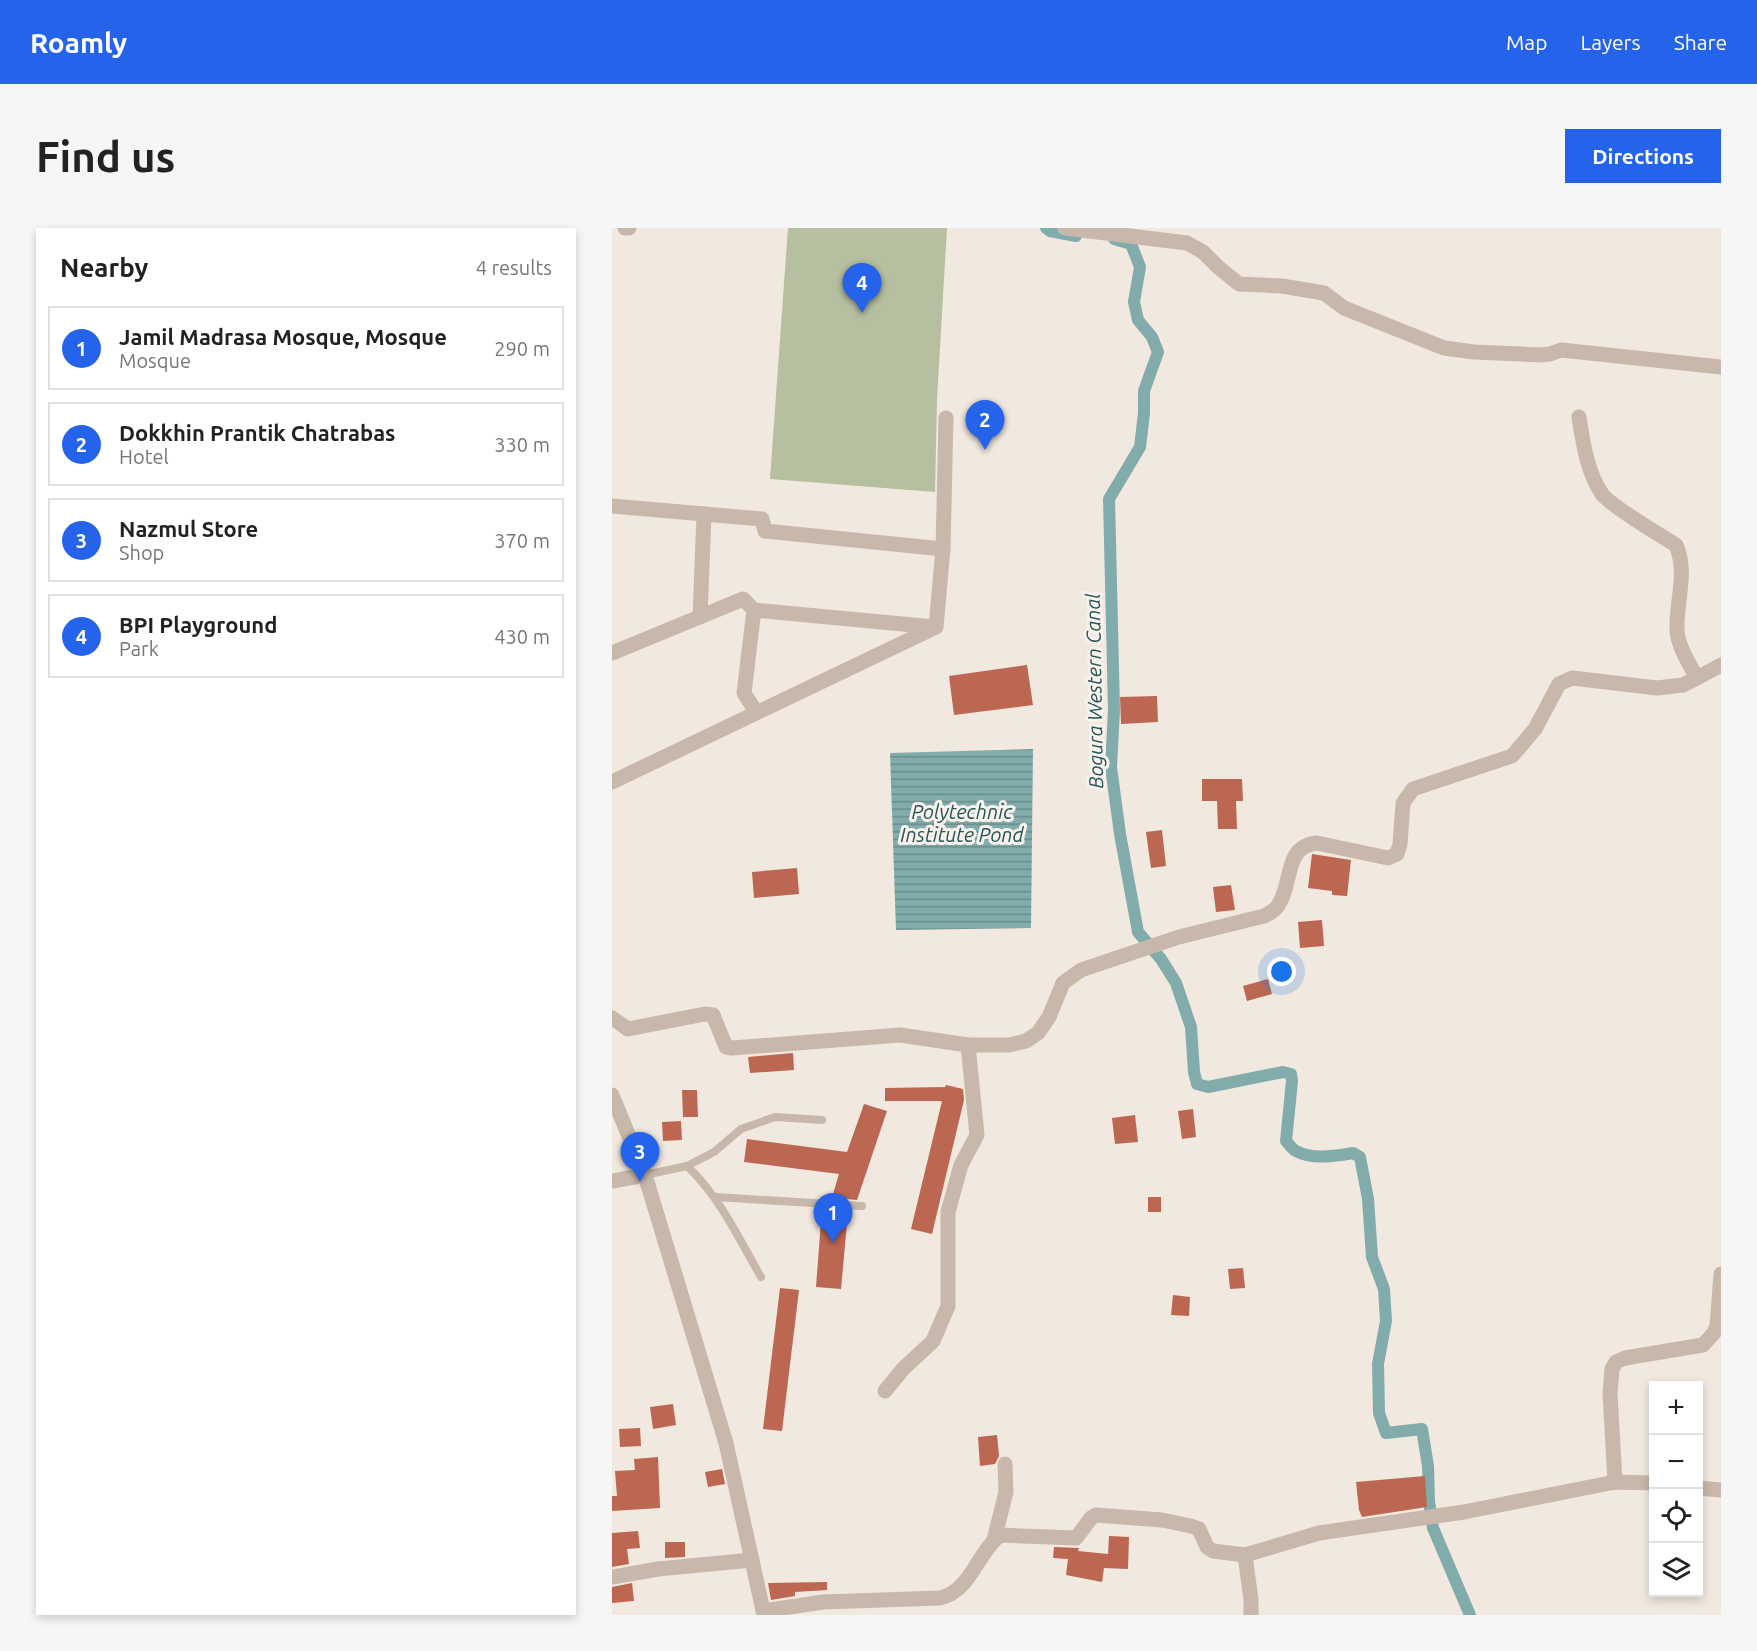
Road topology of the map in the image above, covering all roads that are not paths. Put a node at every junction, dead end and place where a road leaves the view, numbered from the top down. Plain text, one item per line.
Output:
1 (1065, 228) edge
2 (1122, 231) edge
3 (1721, 368) edge
4 (1579, 417) dead end
5 (946, 418) dead end
6 (612, 506) edge
7 (704, 514) junction
8 (944, 549) junction
9 (754, 610) junction
10 (699, 617) junction
11 (936, 627) junction
12 (612, 653) edge
13 (1721, 665) edge
14 (1696, 678) junction
15 (756, 712) junction
16 (612, 782) edge
17 (612, 1018) edge
18 (968, 1045) junction
19 (612, 1095) edge
20 (822, 1120) dead end
21 (687, 1166) junction
22 (645, 1175) junction
23 (612, 1181) edge
24 (715, 1197) junction
25 (862, 1206) dead end
26 (1721, 1274) edge
27 (761, 1277) dead end
28 (1719, 1327) edge
29 (885, 1391) dead end
30 (1005, 1464) dead end
31 (1615, 1482) junction
32 (1649, 1483) edge
33 (1703, 1488) edge
34 (1721, 1490) edge
35 (994, 1540) junction
36 (1245, 1555) junction
37 (752, 1560) junction
38 (612, 1577) edge
39 (764, 1613) edge
40 (1251, 1615) edge

1 - 2 street
2 - 3 street
4 - 14 street
5 - 8 street
6 - 7 street
7 - 8 street
7 - 10 street
8 - 11 street
9 - 10 street
9 - 11 street
9 - 15 street
10 - 12 street
11 - 15 street
13 - 14 street
14 - 18 street
15 - 16 street
17 - 18 street
18 - 29 street
19 - 22 street
20 - 21 lane
21 - 22 lane
21 - 24 lane
22 - 23 street
22 - 37 street
24 - 25 lane
24 - 27 lane
26 - 28 street
28 - 31 street
30 - 35 street
31 - 32 street
31 - 36 street
33 - 34 street
35 - 36 street
35 - 39 street
36 - 40 street
37 - 38 street
37 - 39 street

